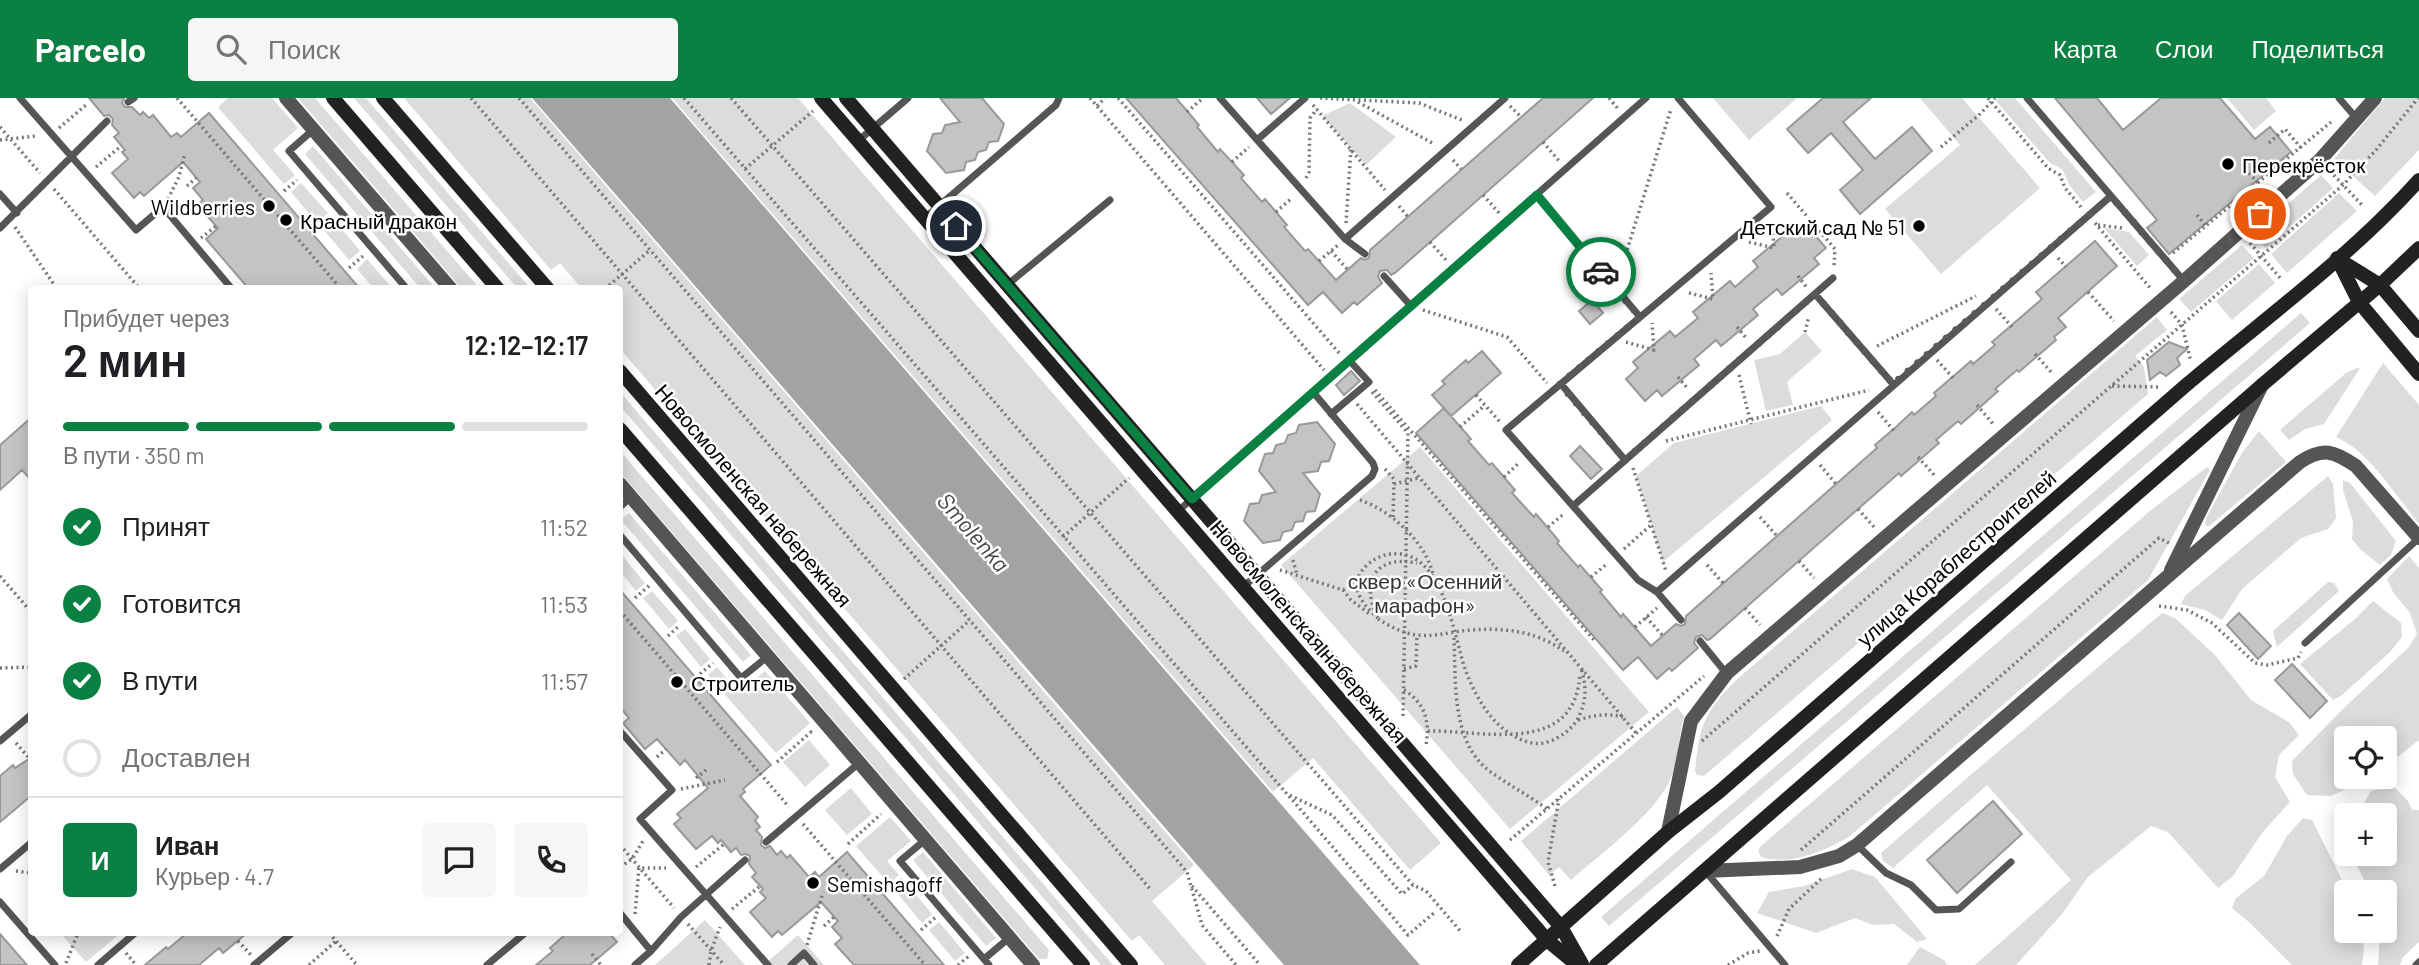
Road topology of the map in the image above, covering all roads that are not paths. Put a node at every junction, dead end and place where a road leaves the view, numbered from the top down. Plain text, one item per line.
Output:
1 (20, 98) edge
2 (286, 98) edge
3 (333, 98) edge
4 (383, 98) edge
5 (846, 98) edge
6 (908, 98) edge
7 (1059, 98) edge
8 (1220, 98) edge
9 (1306, 98) edge
10 (1505, 98) edge
11 (1646, 98) edge
12 (1676, 98) edge
13 (2027, 98) edge
14 (2040, 98) edge
15 (2339, 98) edge
16 (2375, 98) edge
17 (818, 104) edge
18 (2033, 105) junction
19 (2357, 119) junction
20 (107, 121) dead end
21 (872, 128) junction
22 (313, 130) junction
23 (1257, 140) junction
24 (858, 141) junction
25 (72, 157) junction
26 (2419, 180) edge
27 (0, 194) edge
28 (1537, 195) junction
29 (2111, 196) junction
30 (1110, 200) dead end
31 (939, 206) junction
32 (17, 213) junction
33 (925, 218) junction
34 (0, 228) edge
35 (1345, 239) junction
36 (2419, 248) edge
37 (1365, 254) dead end
38 (2337, 258) junction
39 (1384, 276) dead end
40 (1833, 278) road end
41 (2184, 281) junction
42 (229, 285) edge
43 (404, 285) edge
44 (447, 285) edge
45 (495, 285) edge
46 (545, 285) edge
47 (1007, 285) junction
48 (2380, 285) junction
49 (1815, 294) junction
50 (2360, 302) junction
51 (1411, 306) junction
52 (1640, 317) junction
53 (2419, 331) edge
54 (1347, 359) junction
55 (2419, 374) edge
56 (623, 375) edge
57 (1560, 384) junction
58 (1893, 384) junction
59 (2262, 385) junction
60 (1313, 392) junction
61 (1331, 414) junction
62 (623, 432) edge
63 (1627, 458) junction
64 (1192, 499) junction
65 (625, 502) edge
66 (1573, 506) junction
67 (1178, 511) junction
68 (2419, 538) edge
69 (623, 539) edge
70 (1258, 575) junction
71 (2169, 575) junction
72 (1243, 587) junction
73 (1657, 592) junction
74 (1681, 620) dead end
75 (1700, 641) dead end
76 (2305, 643) road end
77 (767, 657) junction
78 (1727, 673) junction
79 (28, 717) edge
80 (623, 734) edge
81 (0, 741) edge
82 (859, 763) junction
83 (1668, 832) junction
84 (925, 840) junction
85 (766, 842) dead end
86 (28, 845) edge
87 (1857, 845) junction
88 (745, 860) dead end
89 (2011, 862) dead end
90 (0, 869) edge
91 (1705, 872) junction
92 (706, 895) junction
93 (0, 902) edge
94 (623, 917) edge
95 (1561, 928) junction
96 (28, 934) edge
97 (30, 936) edge
98 (131, 936) edge
99 (289, 936) edge
100 (521, 936) edge
101 (1009, 939) junction
102 (1547, 940) junction
103 (652, 951) junction
104 (987, 962) edge
105 (256, 964) edge
106 (1784, 964) edge
107 (55, 965) edge
108 (97, 965) edge
109 (487, 965) edge
110 (635, 965) edge
111 (768, 965) edge
112 (791, 965) edge
113 (814, 965) edge
114 (1033, 965) edge
115 (1083, 965) edge
116 (1131, 965) edge
117 (1518, 965) edge
118 (1580, 965) edge
119 (1596, 965) edge
120 (1794, 965) edge

1 - 25 lane
2 - 22 street
3 - 45 street
4 - 46 street
5 - 21 street, Новосмоленская набережная
6 - 21 lane
7 - 31 lane
8 - 23 lane
9 - 23 lane
10 - 35 lane
11 - 28 lane
12 - 52 lane
13 - 18 lane
14 - 18 lane
15 - 19 lane
16 - 19 street
17 - 24 street, Новосмоленская набережная
18 - 29 lane
19 - 41 street
20 - 25 lane
21 - 24 lane
21 - 31 street, Новосмоленская набережная
22 - 43 lane
22 - 44 street
23 - 35 lane
24 - 33 street, Новосмоленская набережная
25 - 32 lane
25 - 42 lane
26 - 38 street, улица Кораблестроителей
27 - 32 lane
28 - 51 lane
28 - 52 lane
29 - 41 lane
29 - 58 lane
30 - 47 lane
31 - 33 lane
31 - 47 street, Новосмоленская набережная
32 - 34 lane
33 - 67 street, Новосмоленская набережная
35 - 37 lane
36 - 48 street
38 - 48 street
38 - 50 street
38 - 83 street, улица Кораблестроителей
39 - 51 lane
40 - 49 lane
41 - 78 street
47 - 64 street, Новосмоленская набережная
48 - 50 street
48 - 53 street
49 - 58 lane
49 - 63 lane
50 - 55 street
50 - 59 street
51 - 54 lane
52 - 57 lane
54 - 60 lane
54 - 61 lane
56 - 116 street, Новосмоленская набережная
57 - 63 lane
57 - 66 lane
58 - 73 lane
59 - 71 street
59 - 91 street
60 - 61 lane
60 - 64 lane
61 - 70 lane
62 - 115 street
63 - 66 lane
64 - 67 lane
64 - 70 street, Новосмоленская набережная
65 - 77 street
66 - 73 lane
67 - 72 street, Новосмоленская набережная
68 - 71 street
68 - 76 lane
69 - 77 lane
70 - 72 lane
70 - 95 street, Новосмоленская набережная
71 - 87 street
72 - 102 street, Новосмоленская набережная
73 - 74 lane
75 - 78 lane
77 - 82 street
78 - 83 street
79 - 81 lane
80 - 92 lane
82 - 84 street
82 - 85 lane
83 - 95 street, улица Кораблестроителей
84 - 101 street
84 - 104 lane
86 - 90 lane
87 - 89 lane
87 - 91 street
88 - 92 lane
91 - 106 lane
91 - 119 street
92 - 103 lane
92 - 111 lane
93 - 96 lane
94 - 103 lane
95 - 102 street, улица Кораблестроителей
95 - 118 street, Новосмоленская набережная
97 - 107 lane
98 - 108 lane
99 - 105 lane
100 - 109 lane
101 - 104 lane
101 - 114 street
102 - 117 street, улица Кораблестроителей
102 - 118 street, Новосмоленская набережная
103 - 110 lane
106 - 120 lane
112 - 113 lane

